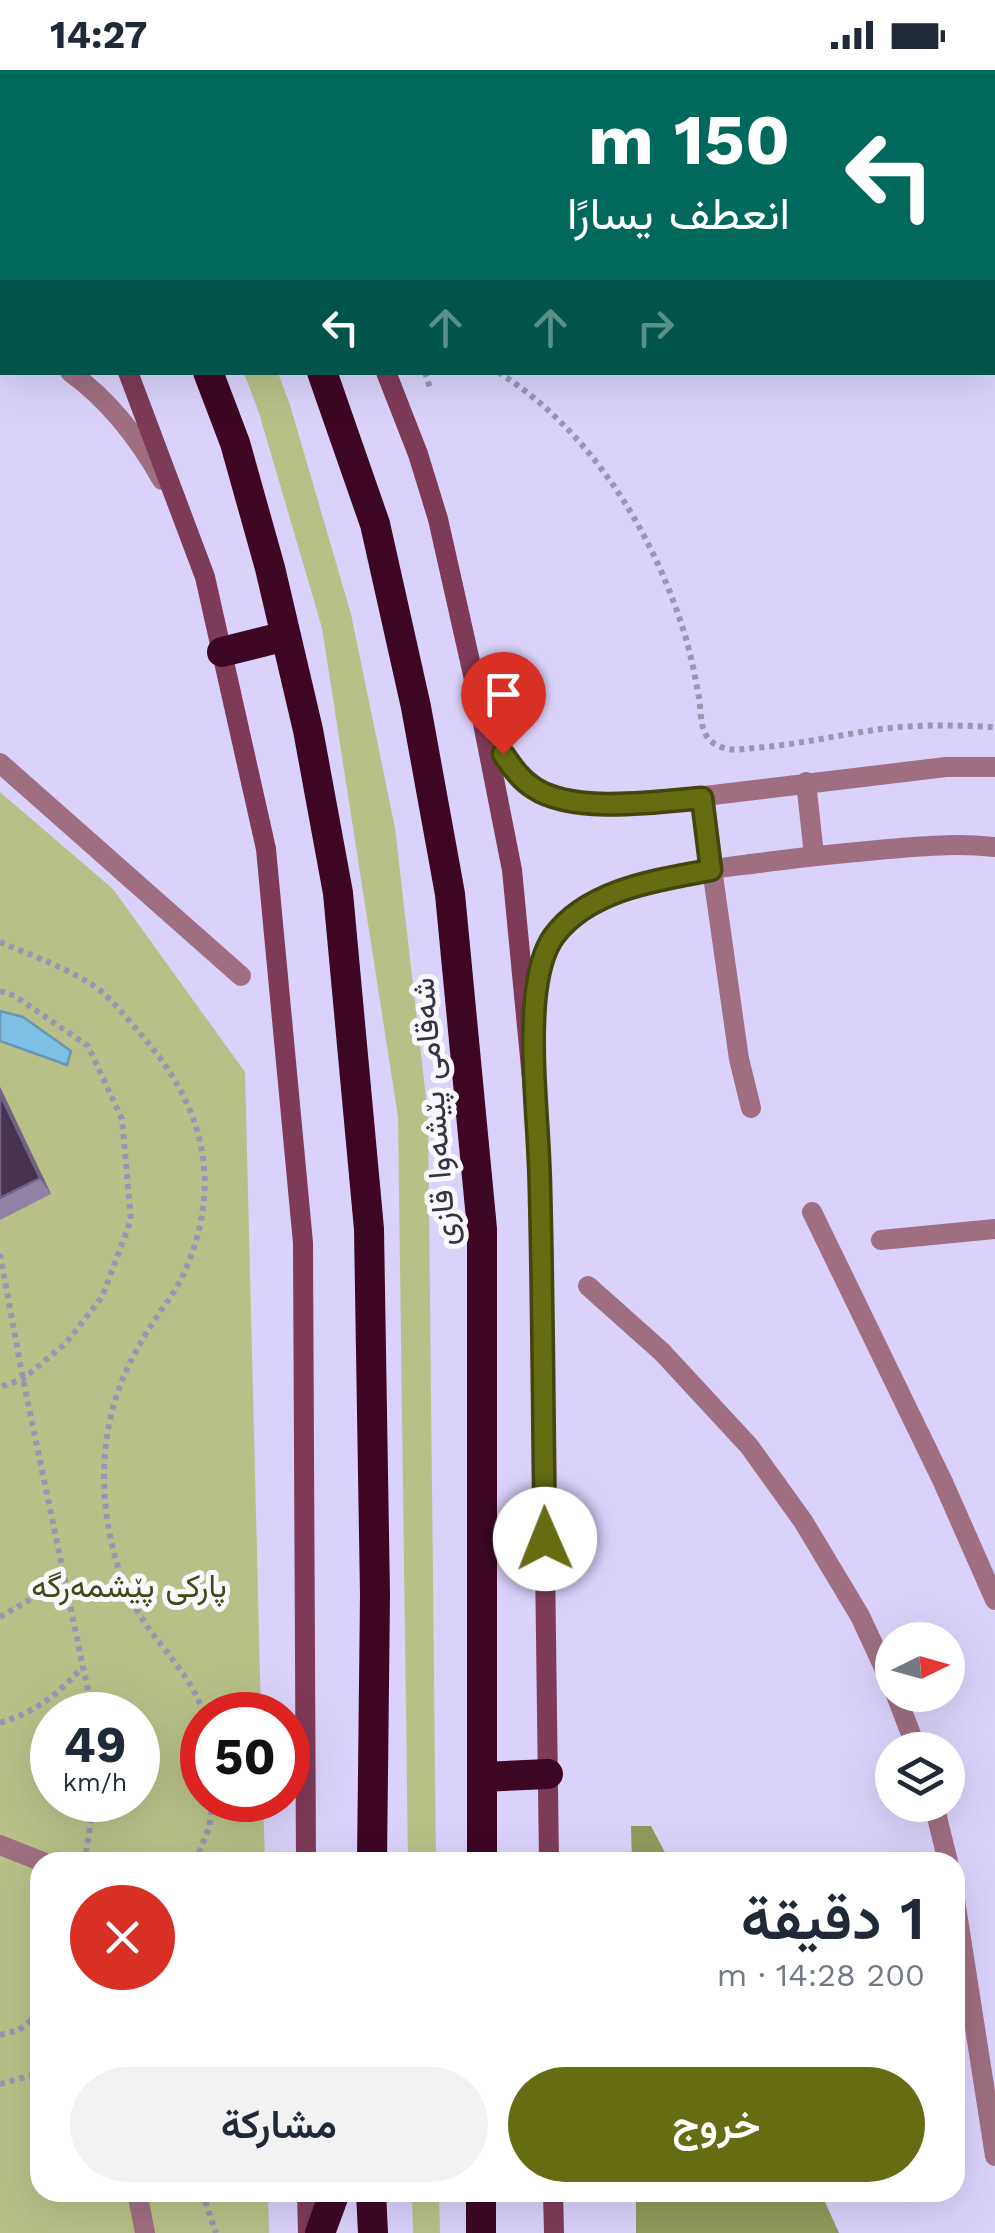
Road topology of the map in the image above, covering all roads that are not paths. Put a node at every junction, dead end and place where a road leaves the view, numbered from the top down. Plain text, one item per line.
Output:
1 (73, 375) edge
2 (129, 375) edge
3 (209, 375) edge
4 (323, 375) edge
5 (343, 375) edge
6 (387, 375) edge
7 (184, 523) junction
8 (375, 524) junction
9 (286, 636) junction
10 (222, 652) junction
11 (476, 688) junction
12 (0, 762) edge
13 (995, 767) edge
14 (806, 782) junction
15 (702, 798) junction
16 (995, 847) edge
17 (814, 855) junction
18 (711, 870) junction
19 (241, 976) dead end
20 (751, 1108) dead end
21 (536, 1120) junction
22 (812, 1212) dead end
23 (995, 1229) edge
24 (882, 1240) dead end
25 (588, 1286) dead end
26 (995, 1600) edge
27 (875, 1649) edge
28 (548, 1774) junction
29 (482, 1777) junction
30 (938, 1822) edge
31 (0, 1845) edge
32 (306, 1852) edge
33 (372, 1852) edge
34 (482, 1852) edge
35 (549, 1852) edge
36 (946, 1852) edge
37 (30, 1857) edge
38 (965, 1964) edge
39 (995, 2156) edge
40 (139, 2202) edge
41 (307, 2202) edge
42 (331, 2202) edge
43 (372, 2202) edge
44 (481, 2202) edge
45 (554, 2202) edge
46 (145, 2233) edge
47 (308, 2233) edge
48 (320, 2233) edge
49 (373, 2233) edge
50 (481, 2233) edge
51 (554, 2233) edge

1 - 7 street
2 - 7 main road
3 - 9 highway
4 - 8 highway, شەقامی پێشەوا قازی
5 - 8 highway
6 - 11 main road
7 - 10 main road
8 - 29 highway, شەقامی پێشەوا قازی
9 - 10 highway
9 - 33 highway
10 - 32 main road
11 - 15 street
11 - 21 main road
12 - 19 street
13 - 14 street
14 - 15 street
14 - 17 street
15 - 18 street
16 - 17 street
17 - 18 street
18 - 20 street
18 - 21 street
21 - 28 main road
22 - 26 street
23 - 24 street
25 - 27 street
28 - 29 highway
28 - 35 main road
29 - 34 highway, شەقامی پێشەوا قازی
30 - 36 street
31 - 37 street
38 - 39 street
40 - 46 street
41 - 47 main road
42 - 48 highway
43 - 49 highway
44 - 50 highway
45 - 51 main road

